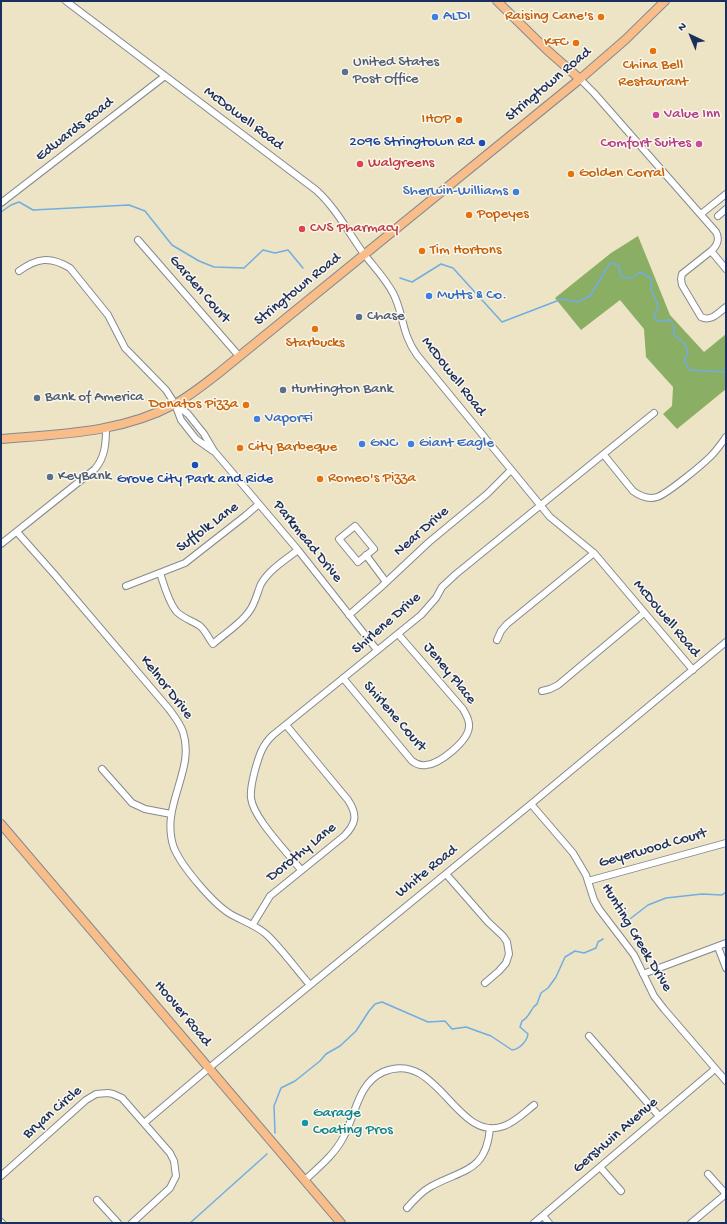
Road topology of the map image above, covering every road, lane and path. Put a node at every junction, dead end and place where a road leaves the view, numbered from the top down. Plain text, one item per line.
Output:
1 (66, 1) edge
2 (497, 1) edge
3 (665, 1) edge
4 (165, 76) junction
5 (580, 79) junction
6 (726, 194) edge
7 (1, 203) edge
8 (726, 209) edge
9 (701, 214) junction
10 (718, 216) dead end
11 (138, 240) dead end
12 (711, 251) junction
13 (364, 254) junction
14 (726, 269) edge
15 (19, 271) dead end
16 (726, 307) edge
17 (239, 356) junction
18 (175, 404) junction
19 (654, 413) dead end
20 (106, 428) junction
21 (726, 436) edge
22 (1, 439) edge
23 (214, 451) junction
24 (604, 455) junction
25 (512, 470) junction
26 (259, 504) junction
27 (540, 504) junction
28 (17, 532) junction
29 (1, 544) edge
30 (298, 550) junction
31 (594, 553) junction
32 (366, 555) junction
33 (160, 573) junction
34 (386, 582) junction
35 (126, 586) dead end
36 (644, 613) junction
37 (349, 615) junction
38 (398, 634) junction
39 (497, 640) dead end
40 (726, 642) edge
41 (377, 650) junction
42 (693, 670) junction
43 (343, 678) junction
44 (542, 691) dead end
45 (286, 725) junction
46 (450, 752) joint
47 (102, 769) dead end
48 (531, 804) junction
49 (171, 814) junction
50 (2, 827) edge
51 (726, 843) edge
52 (302, 870) junction
53 (446, 874) junction
54 (588, 881) junction
55 (253, 924) junction
56 (726, 943) edge
57 (718, 947) junction
58 (726, 968) edge
59 (643, 974) junction
60 (484, 982) dead end
61 (310, 985) junction
62 (589, 1036) dead end
63 (209, 1068) junction
64 (715, 1069) junction
65 (726, 1081) edge
66 (534, 1105) dead end
67 (659, 1116) junction
68 (144, 1123) junction
69 (490, 1128) junction
70 (600, 1167) junction
71 (708, 1174) dead end
72 (1, 1176) edge
73 (304, 1180) junction
74 (621, 1191) dead end
75 (726, 1194) edge
76 (97, 1200) dead end
77 (407, 1208) dead end
78 (543, 1216) junction
79 (118, 1223) edge
80 (132, 1223) edge
81 (341, 1223) edge
82 (534, 1223) edge
83 (549, 1223) edge
84 (692, 1223) edge

1 - 4 street, McDowell Road
2 - 5 main road
3 - 5 main road, Stringtown Road
4 - 7 street, Edwards Road
4 - 13 street, McDowell Road
5 - 9 street
5 - 13 main road, Stringtown Road
6 - 9 street
8 - 10 street
9 - 12 street
11 - 17 street, Garden Court
12 - 14 street
12 - 16 street
13 - 17 main road, Stringtown Road
13 - 25 street, McDowell Road
15 - 18 street, Parkmead Drive
17 - 18 main road, Stringtown Road
18 - 20 main road, Stringtown Road
18 - 23 street, Parkmead Drive
18 - 23 street, Parkmead Drive
19 - 24 street, Shirlene Drive
20 - 22 main road, Stringtown Road
20 - 28 street
21 - 24 street
23 - 26 street, Parkmead Drive
24 - 27 street, Shirlene Drive
25 - 27 street, McDowell Road
25 - 34 street, Near Drive
26 - 30 street, Parkmead Drive
26 - 33 street, Suffolk Lane
27 - 31 street, McDowell Road
27 - 38 street, Shirlene Drive
28 - 29 street
28 - 49 street, Kelnor Drive
30 - 33 street
30 - 37 street, Parkmead Drive
31 - 36 street, McDowell Road
31 - 39 street
32 - 32 street
32 - 34 street
33 - 35 street, Suffolk Lane
34 - 37 street, Near Drive
36 - 42 street, McDowell Road
36 - 44 street
37 - 41 street, Parkmead Drive
38 - 41 street, Shirlene Drive
38 - 46 street, Jeney Place
40 - 42 street, White Road
41 - 43 street, Shirlene Drive
42 - 48 street, White Road
43 - 45 street, Shirlene Drive
43 - 46 street, Shirlene Court
45 - 52 street, Shirlene Drive
45 - 52 street, Dorothy Lane
47 - 49 street
48 - 53 street, White Road
48 - 54 street, Hunting Creek Drive
49 - 55 street, Kelnor Drive
50 - 63 main road, Hoover Road
51 - 54 street, Geyerwood Court
52 - 55 street, Dorothy Lane
53 - 60 street
53 - 61 street, White Road
54 - 59 street, Hunting Creek Drive
55 - 61 street, Kelnor Drive
56 - 57 street
57 - 58 street
57 - 59 street
59 - 64 street, Hunting Creek Drive
61 - 63 street, White Road
62 - 67 street
63 - 68 street, White Road
63 - 73 main road, Hoover Road
64 - 65 street, Hunting Creek Drive
64 - 67 street, Gershwin Avenue
66 - 69 street
67 - 70 street, Gershwin Avenue
68 - 72 street, Bryan Circle
68 - 80 street, Bryan Circle
69 - 73 street
69 - 77 street
70 - 74 street
70 - 78 street, Gershwin Avenue
71 - 75 street
73 - 81 main road, Hoover Road
75 - 84 street
76 - 79 street
78 - 82 street, Gershwin Avenue
78 - 83 street

